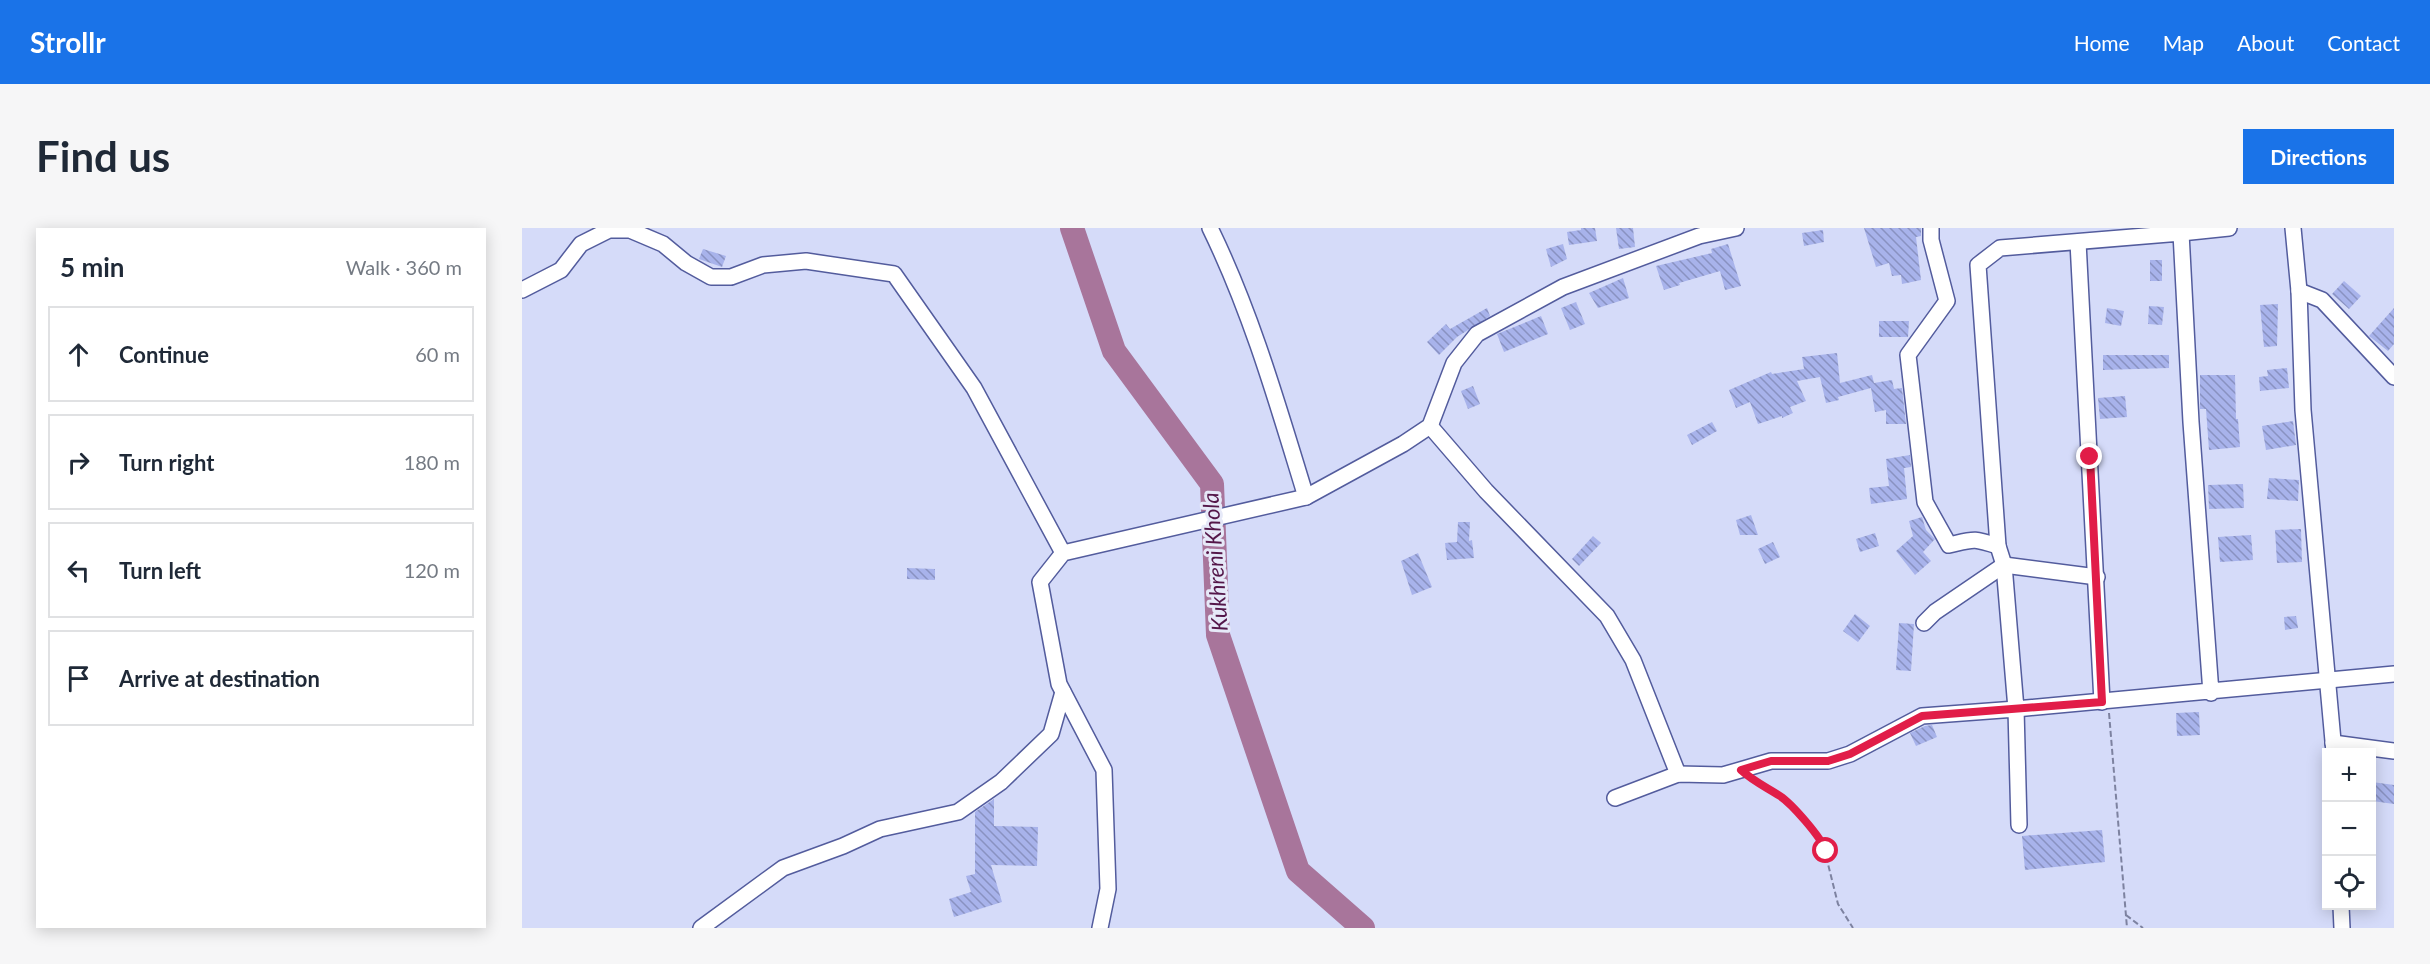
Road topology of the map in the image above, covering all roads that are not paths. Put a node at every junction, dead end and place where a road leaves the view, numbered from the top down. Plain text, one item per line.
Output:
1 (1210, 228) edge
2 (1736, 228) edge
3 (1930, 228) edge
4 (2229, 228) edge
5 (2293, 228) edge
6 (2181, 233) junction
7 (2078, 242) junction
8 (522, 290) edge
9 (2299, 291) junction
10 (2394, 376) edge
11 (1430, 426) junction
12 (1306, 496) junction
13 (1998, 546) junction
14 (1063, 553) junction
15 (2004, 565) junction
16 (2097, 577) junction
17 (1923, 623) dead end
18 (2394, 674) edge
19 (2326, 680) junction
20 (1063, 692) junction
21 (2211, 693) junction
22 (2105, 702) junction
23 (2016, 709) junction
24 (2333, 748) edge
25 (2376, 751) edge
26 (2394, 752) edge
27 (1678, 774) junction
28 (1615, 798) dead end
29 (2019, 825) dead end
30 (2341, 910) edge
31 (701, 928) edge
32 (1100, 928) edge
33 (2342, 928) edge

1 - 12 street
2 - 11 street
3 - 13 street
4 - 6 street
5 - 9 street
6 - 7 street
6 - 21 street
7 - 13 street
7 - 16 street
8 - 14 street
9 - 10 street
9 - 19 street
11 - 12 street
11 - 27 street
12 - 14 street
13 - 15 street
14 - 20 street
15 - 16 street
15 - 17 street
15 - 23 street
16 - 22 street
18 - 19 street
19 - 21 street
19 - 24 street
20 - 31 street
20 - 32 street
21 - 22 street
22 - 23 street
23 - 27 street
23 - 29 street
25 - 26 street
27 - 28 street
30 - 33 street

